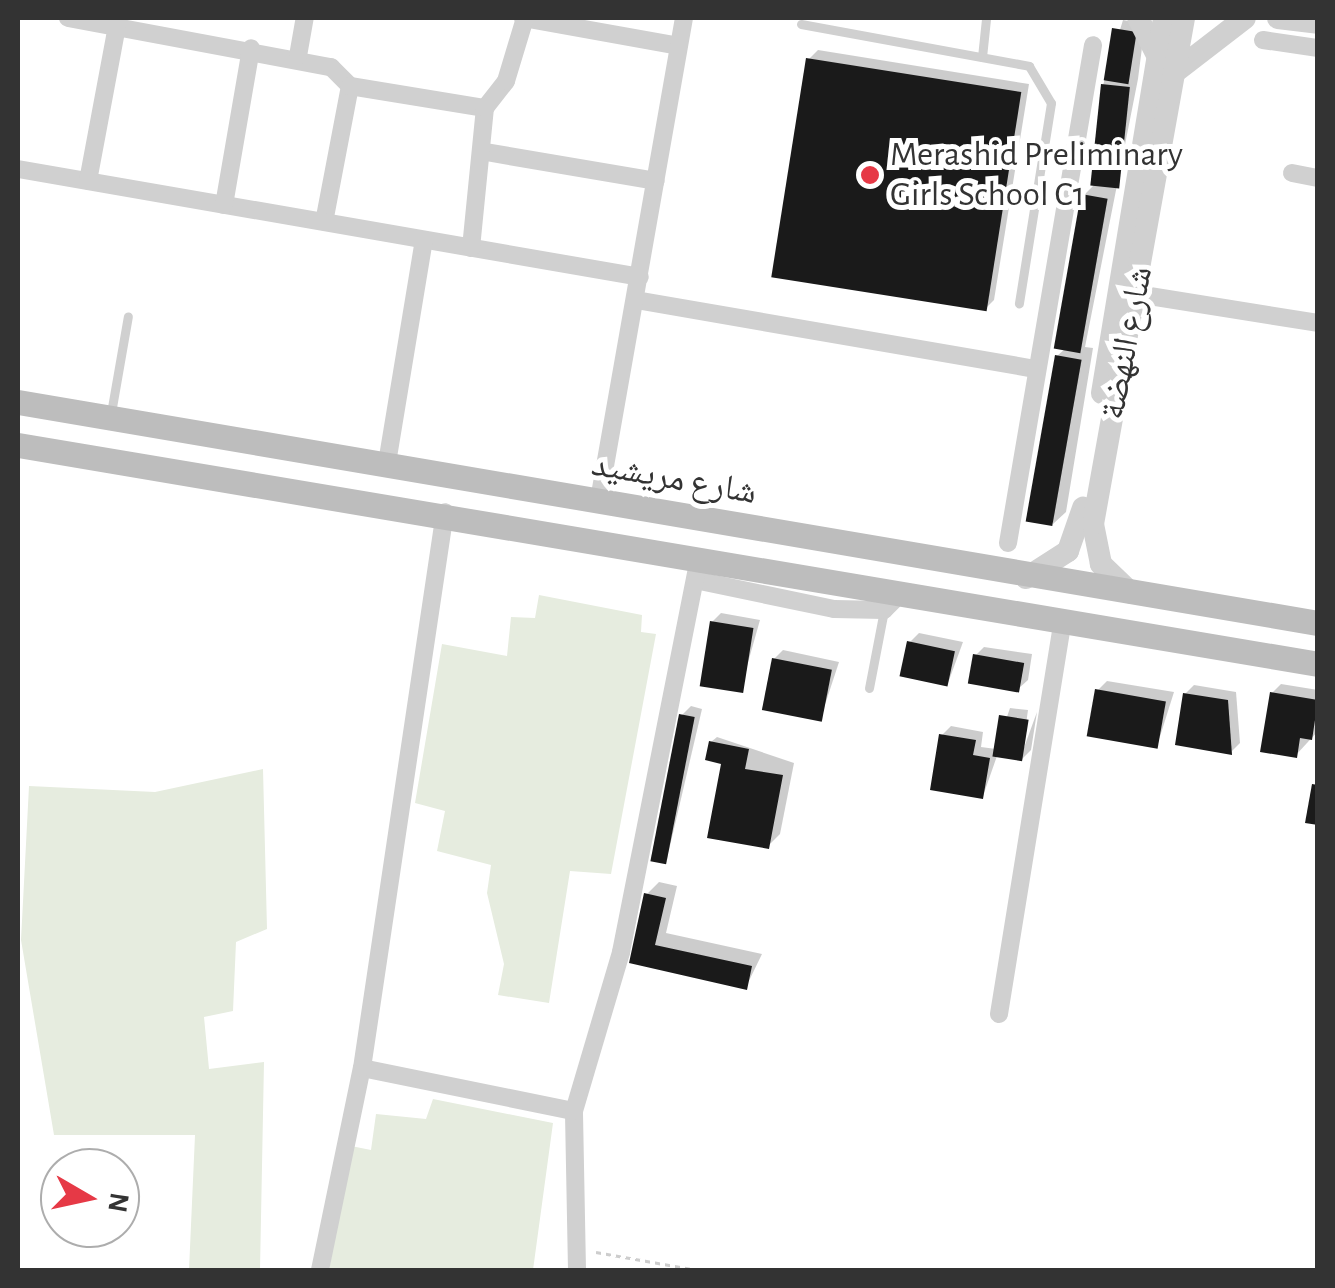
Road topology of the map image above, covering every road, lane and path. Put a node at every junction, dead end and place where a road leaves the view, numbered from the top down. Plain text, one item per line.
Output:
1 (68, 18) edge
2 (305, 18) edge
3 (524, 18) edge
4 (684, 18) edge
5 (986, 18) edge
6 (1138, 18) edge
7 (1164, 18) edge
8 (1184, 18) edge
9 (1244, 18) edge
10 (1278, 18) edge
11 (816, 22) edge
12 (1318, 22) edge
13 (802, 24) dead end
14 (117, 26) junction
15 (1263, 40) dead end
16 (1092, 45) dead end
17 (679, 46) junction
18 (251, 48) junction
19 (1318, 48) edge
20 (298, 56) junction
21 (982, 56) junction
22 (1166, 65) junction
23 (350, 86) junction
24 (485, 108) junction
25 (486, 152) junction
26 (18, 169) edge
27 (1292, 173) dead end
28 (1318, 178) edge
29 (88, 182) junction
30 (656, 182) junction
31 (224, 205) junction
32 (324, 222) junction
33 (424, 240) junction
34 (472, 248) junction
35 (640, 277) junction
36 (1137, 294) junction
37 (636, 300) junction
38 (1019, 303) dead end
39 (128, 316) dead end
40 (1318, 324) edge
41 (1037, 369) junction
42 (18, 402) edge
43 (111, 415) junction
44 (18, 445) edge
45 (387, 463) junction
46 (600, 500) junction
47 (444, 512) junction
48 (1008, 544) dead end
49 (697, 569) junction
50 (980, 571) junction
51 (1026, 578) junction
52 (1134, 596) junction
53 (893, 601) junction
54 (1196, 605) junction
55 (1062, 623) junction
56 (1318, 623) edge
57 (1105, 628) junction
58 (1318, 664) edge
59 (869, 688) dead end
60 (1000, 1014) dead end
61 (362, 1068) junction
62 (574, 1111) junction
63 (575, 1248) junction
64 (320, 1270) edge
65 (577, 1270) edge
66 (697, 1270) edge

1 - 14 street
2 - 20 street
3 - 17 street
3 - 24 street
4 - 17 street
5 - 21 lane
6 - 22 street
7 - 22 street, شارع النهضة
8 - 22 street, شارع النهضة
9 - 22 street
10 - 12 street
11 - 13 lane
11 - 21 lane
14 - 18 street
14 - 29 street
15 - 19 street
16 - 41 street
17 - 30 street
18 - 20 street
18 - 31 street
20 - 23 street
21 - 38 lane
22 - 36 street, شارع النهضة
22 - 51 street, شارع النهضة
23 - 24 street
23 - 32 street
24 - 25 street
25 - 30 street
25 - 34 street
26 - 29 street
27 - 28 street
29 - 31 street
30 - 35 street
31 - 32 street
32 - 33 street
33 - 34 street
33 - 45 street
34 - 35 street
35 - 37 street
36 - 40 street
36 - 52 street, شارع النهضة
37 - 41 street
37 - 46 street
39 - 43 lane
41 - 48 street
42 - 43 main road, شارع مريشيد
43 - 45 main road, شارع مريشيد
44 - 47 main road, شارع مريشيد
45 - 46 main road, شارع مريشيد
46 - 50 main road, شارع مريشيد
47 - 49 main road, شارع مريشيد
47 - 61 street
49 - 53 main road, شارع مريشيد
49 - 62 street
50 - 51 main road, شارع مريشيد
50 - 53 main road
51 - 52 main road, شارع مريشيد
52 - 54 main road, شارع مريشيد
53 - 55 main road, شارع مريشيد
53 - 59 lane
54 - 56 main road, شارع مريشيد
54 - 57 main road
55 - 57 main road, شارع مريشيد
55 - 60 street
57 - 58 main road, شارع مريشيد
61 - 62 street
61 - 64 street
62 - 63 street
63 - 65 street
63 - 66 path

